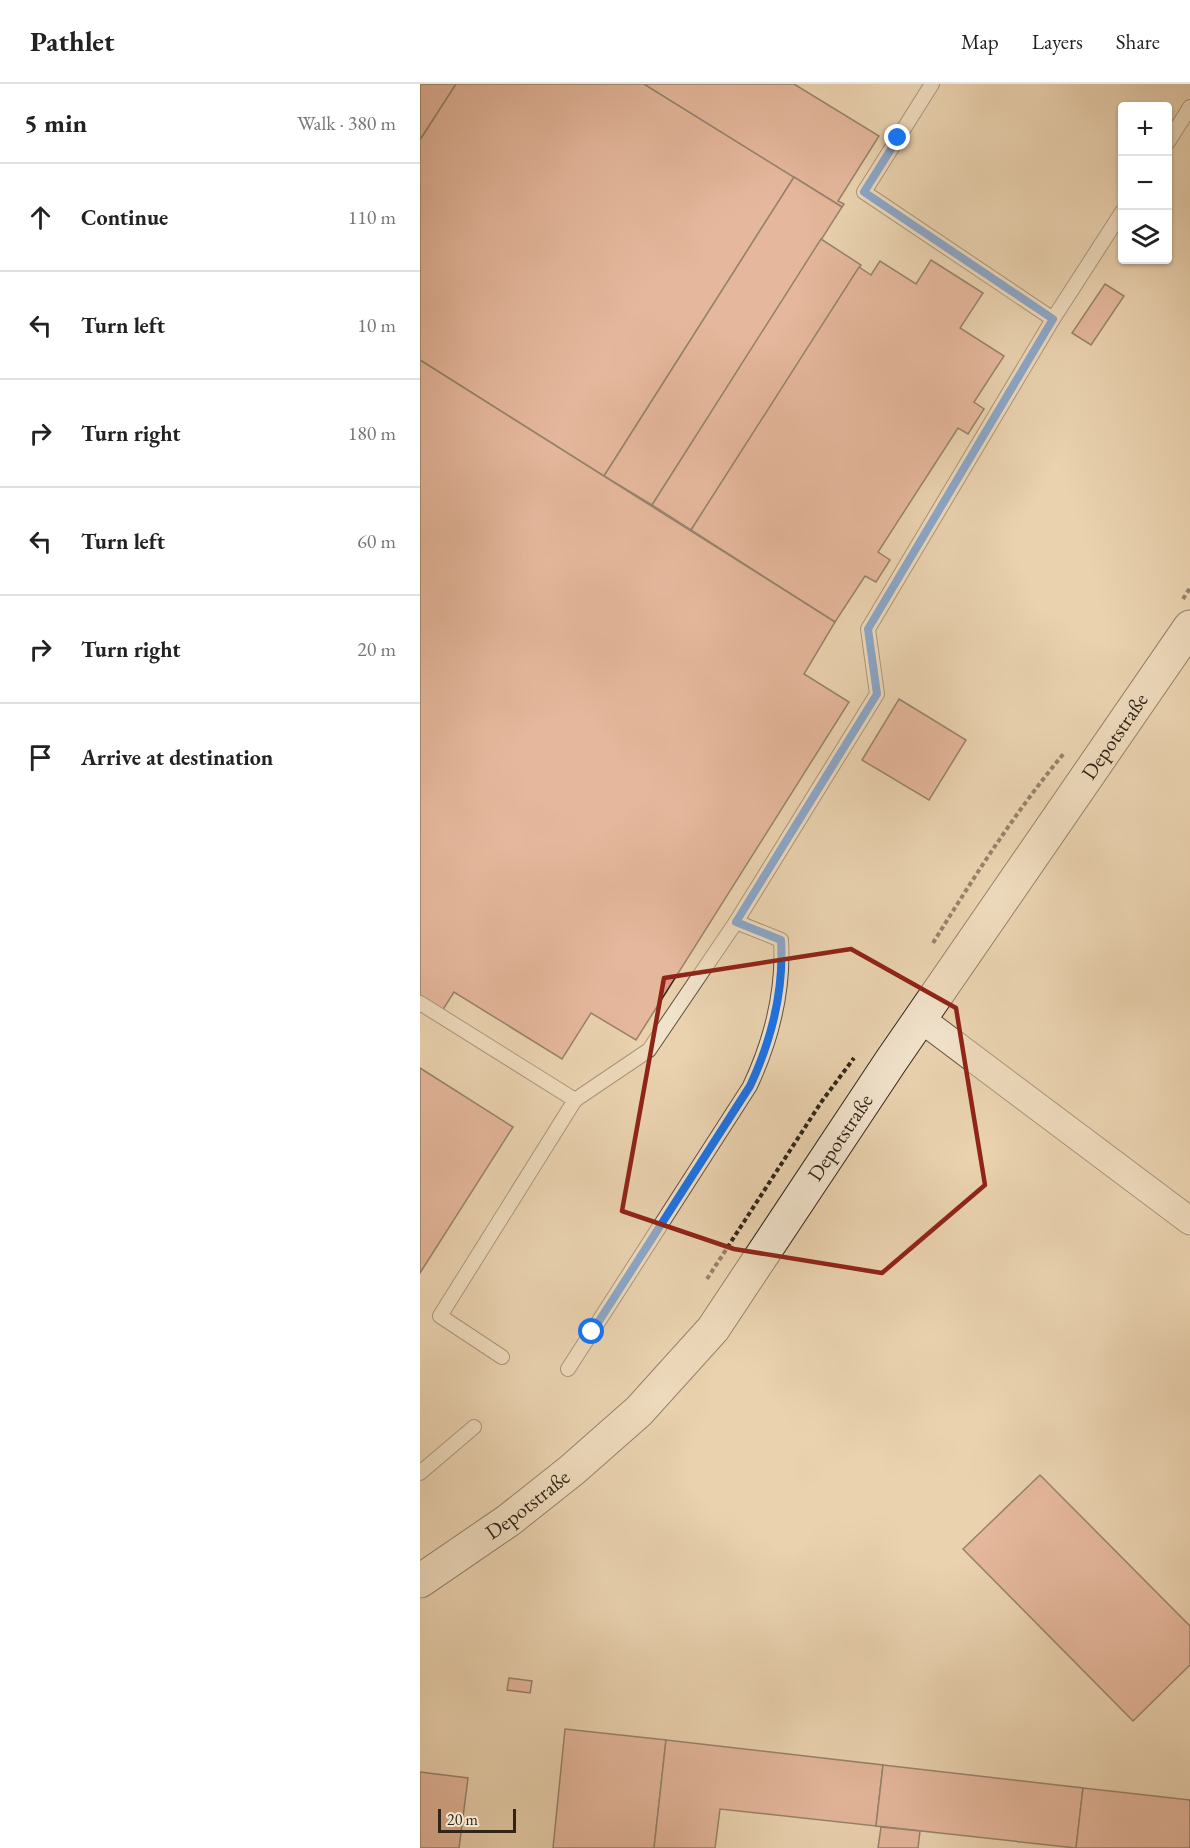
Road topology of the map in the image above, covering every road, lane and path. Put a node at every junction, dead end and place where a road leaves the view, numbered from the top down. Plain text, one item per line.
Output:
1 (932, 84) edge
2 (1190, 107) edge
3 (1172, 134) edge
4 (1118, 218) edge
5 (1053, 319) junction
6 (1190, 588) edge
7 (1185, 615) edge
8 (1066, 751) dead end
9 (736, 922) junction
10 (928, 951) dead end
11 (420, 1003) edge
12 (921, 1019) junction
13 (857, 1055) dead end
14 (575, 1100) junction
15 (1190, 1221) edge
16 (705, 1284) dead end
17 (502, 1357) dead end
18 (568, 1370) dead end
19 (474, 1427) dead end
20 (420, 1473) edge
21 (420, 1581) edge

1 - 5 lane
2 - 3 lane
4 - 5 lane
5 - 9 lane
6 - 7 path
7 - 12 main road, Depotstraße
8 - 10 path
9 - 14 lane
9 - 18 lane
11 - 14 lane
12 - 15 street
12 - 21 main road, Depotstraße
13 - 16 path
14 - 17 lane
19 - 20 lane

